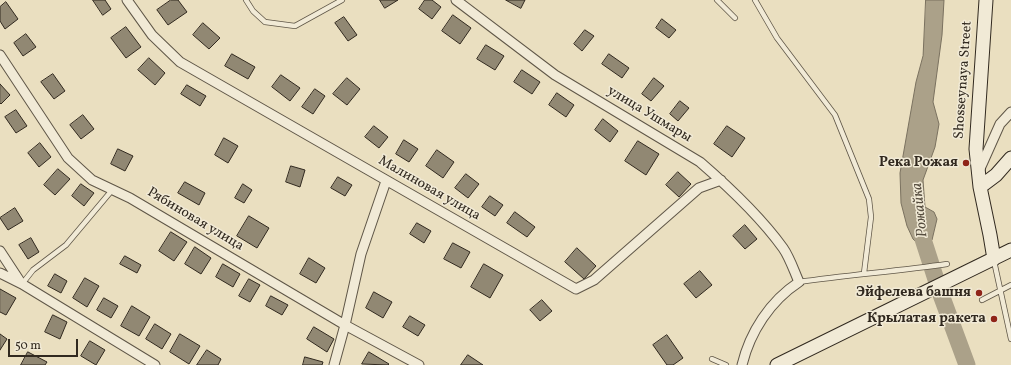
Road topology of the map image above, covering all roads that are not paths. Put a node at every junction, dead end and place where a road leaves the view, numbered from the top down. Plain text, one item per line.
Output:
1 (127, 0) edge
2 (246, 0) edge
3 (342, 0) edge
4 (456, 0) edge
5 (717, 0) edge
6 (755, 0) edge
7 (986, 0) edge
8 (735, 18) dead end
9 (0, 55) edge
10 (1011, 112) edge
11 (1011, 158) edge
12 (721, 180) junction
13 (386, 181) junction
14 (979, 181) junction
15 (113, 189) junction
16 (1011, 250) edge
17 (0, 251) edge
18 (994, 259) junction
19 (947, 264) dead end
20 (0, 273) edge
21 (864, 273) junction
22 (799, 282) junction
23 (22, 284) junction
24 (1011, 284) edge
25 (1000, 290) junction
26 (982, 300) dead end
27 (345, 325) junction
28 (1011, 339) edge
29 (712, 359) dead end
30 (155, 365) edge
31 (334, 365) edge
32 (419, 365) edge
33 (726, 365) edge
34 (742, 365) edge
35 (777, 365) edge

1 - 13 street, Малиновая улица
2 - 3 lane
4 - 12 street, улица Ушмары
5 - 8 lane
6 - 21 lane
7 - 14 main road, Shosseynaya Street
9 - 15 street, Рябиновая улица
10 - 14 street
11 - 14 main road
12 - 13 street, Малиновая улица
12 - 22 street, улица Ушмары
13 - 27 street
14 - 18 main road, Shosseynaya Street
15 - 23 lane
15 - 27 street, Рябиновая улица
16 - 18 main road
17 - 23 street
18 - 25 lane
18 - 35 main road
19 - 21 lane
20 - 23 street
21 - 22 lane
22 - 34 street
23 - 30 street
24 - 25 lane
25 - 26 lane
25 - 28 lane
27 - 31 street
27 - 32 street, Рябиновая улица
29 - 33 lane

